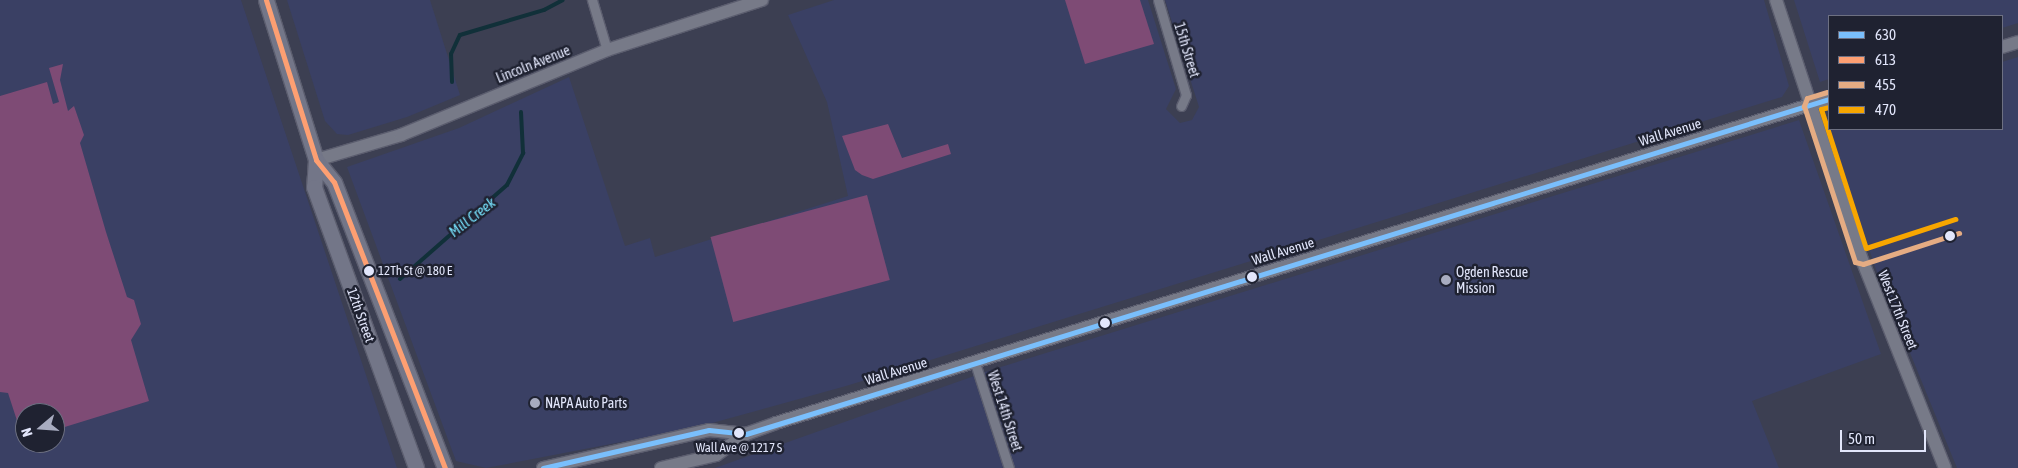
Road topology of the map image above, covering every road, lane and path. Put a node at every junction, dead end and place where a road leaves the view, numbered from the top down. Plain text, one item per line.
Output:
1 (266, 0) edge
2 (592, 0) edge
3 (762, 0) edge
4 (1158, 0) edge
5 (1776, 0) edge
6 (2018, 42) edge
7 (2003, 47) edge
8 (607, 50) junction
9 (1828, 99) edge
10 (1811, 104) junction
11 (1181, 106) dead end
12 (316, 160) junction
13 (975, 363) junction
14 (746, 434) junction
15 (416, 468) edge
16 (445, 468) edge
17 (543, 468) edge
18 (661, 468) edge
19 (1009, 468) edge
20 (1945, 468) edge

1 - 12 main road, 12th Street
2 - 8 street
3 - 8 main road, Lincoln Avenue
4 - 11 street, 15th Street
5 - 10 main road, West 17th Street
6 - 7 main road
8 - 12 main road, Lincoln Avenue
9 - 10 main road, Wall Avenue
10 - 13 main road, Wall Avenue
10 - 20 main road, West 17th Street
12 - 15 main road, 12th Street
12 - 16 main road, 12th Street
13 - 14 main road, Wall Avenue
13 - 19 street, West 14th Street
14 - 17 main road, Wall Avenue
14 - 18 main road, Wall Avenue

